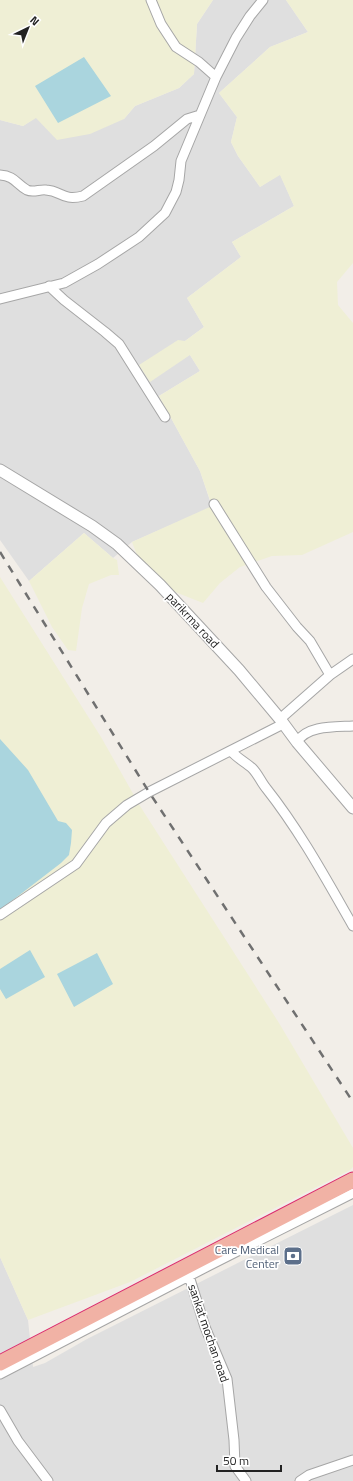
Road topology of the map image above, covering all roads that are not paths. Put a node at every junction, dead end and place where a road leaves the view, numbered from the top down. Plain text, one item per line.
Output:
1 (151, 0) edge
2 (262, 0) edge
3 (216, 77) junction
4 (200, 115) junction
5 (0, 175) edge
6 (50, 286) junction
7 (0, 299) edge
8 (165, 416) dead end
9 (0, 470) edge
10 (214, 504) dead end
11 (353, 659) edge
12 (330, 675) junction
13 (282, 721) junction
14 (353, 726) edge
15 (297, 742) junction
16 (231, 751) junction
17 (353, 808) edge
18 (0, 915) edge
19 (353, 926) edge
20 (353, 1180) edge
21 (353, 1193) edge
22 (189, 1276) junction
23 (0, 1363) edge
24 (0, 1374) edge
25 (0, 1410) edge
26 (353, 1460) edge
27 (48, 1481) edge
28 (246, 1481) edge
29 (300, 1481) edge

1 - 3 street
2 - 3 street
3 - 4 street
4 - 5 street
4 - 6 street
6 - 7 street
6 - 8 street
9 - 13 street, parikrma road
10 - 12 street
11 - 12 street
12 - 13 street
13 - 15 street, parikrma road
13 - 16 street
14 - 15 street
15 - 17 street, parikrma road
16 - 18 street
16 - 19 street
20 - 23 highway
21 - 22 street
22 - 24 street
22 - 28 street, sankat mochan road
25 - 27 street
26 - 29 street

